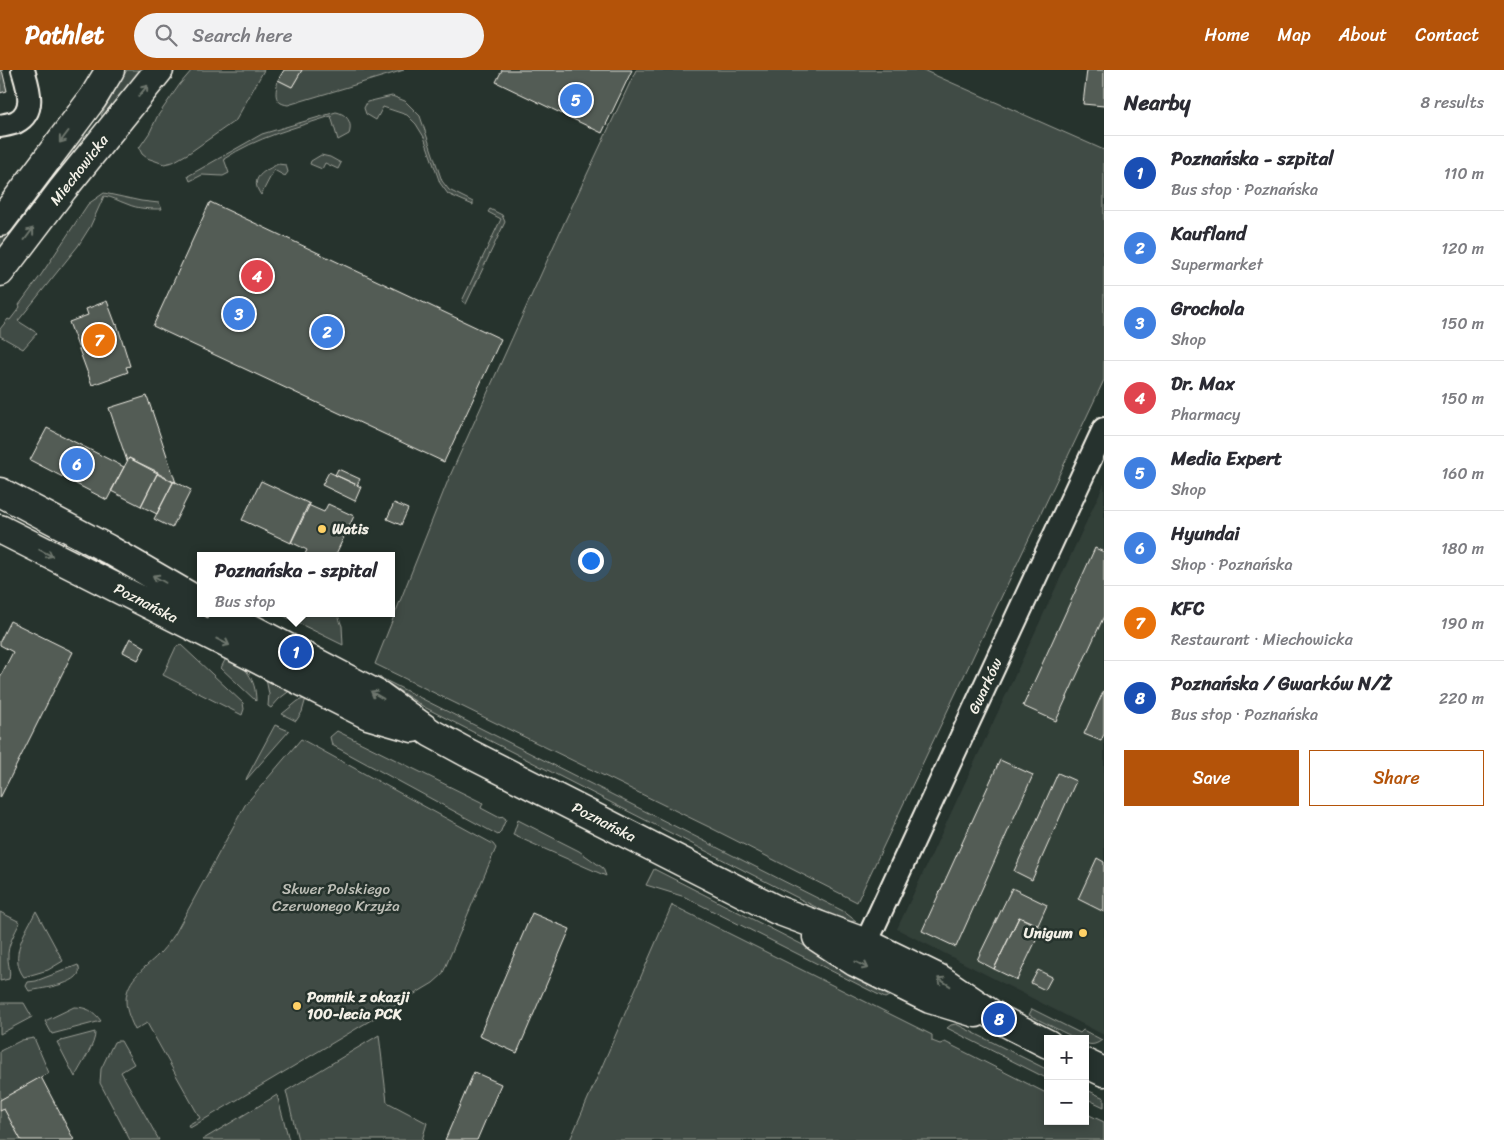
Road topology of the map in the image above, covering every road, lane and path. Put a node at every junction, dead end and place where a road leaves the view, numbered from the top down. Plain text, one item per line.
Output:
1 (23, 70) edge
2 (110, 70) edge
3 (159, 70) edge
4 (0, 126) edge
5 (0, 222) edge
6 (0, 272) edge
7 (1104, 429) edge
8 (0, 492) edge
9 (0, 529) edge
10 (197, 601) edge
11 (229, 617) edge
12 (431, 733) junction
13 (777, 910) junction
14 (866, 944) junction
15 (999, 1019) junction
16 (1044, 1042) edge
17 (1089, 1065) edge
18 (1104, 1072) edge

1 - 4 street
2 -> 5 main road
6 -> 3 main road, Miechowicka
7 - 14 street, Gwarków
10 -> 8 main road, Poznańska
9 -> 12 main road, Poznańska
12 -> 11 main road, Poznańska
12 - 13 main road, Poznańska
13 - 14 main road, Poznańska
13 -> 15 main road, Poznańska
15 -> 14 main road, Poznańska
15 - 16 main road, Poznańska
17 - 18 main road

